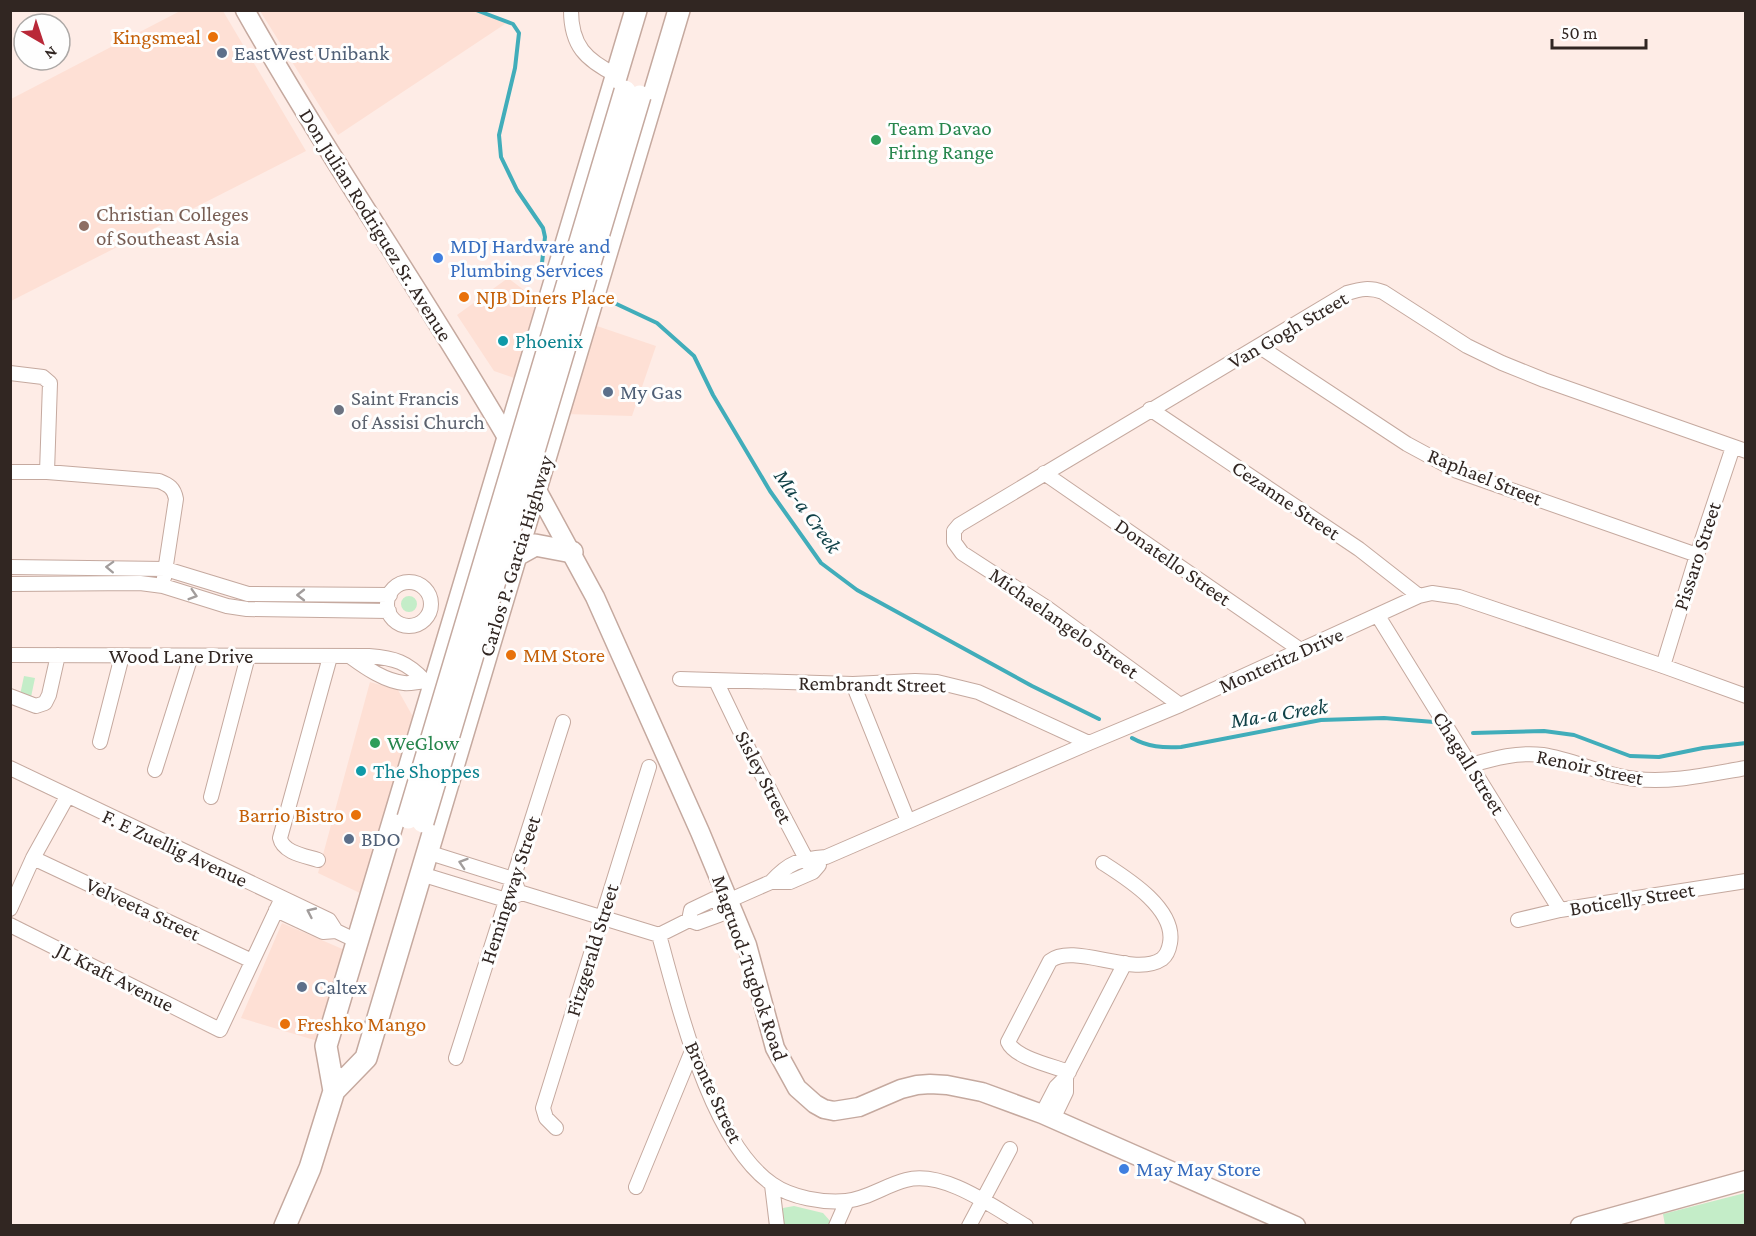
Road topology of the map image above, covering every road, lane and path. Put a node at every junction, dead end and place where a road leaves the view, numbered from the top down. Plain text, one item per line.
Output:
1 (245, 10) edge
2 (571, 10) edge
3 (636, 10) edge
4 (649, 10) edge
5 (665, 10) edge
6 (679, 10) edge
7 (627, 87) junction
8 (604, 116) junction
9 (644, 127) junction
10 (582, 190) junction
11 (622, 202) junction
12 (561, 261) junction
13 (601, 272) junction
14 (542, 325) junction
15 (582, 336) junction
16 (1260, 346) junction
17 (10, 373) edge
18 (524, 385) junction
19 (564, 397) junction
20 (1150, 410) junction
21 (508, 439) junction
22 (1739, 449) edge
23 (10, 472) edge
24 (47, 472) junction
25 (1044, 473) junction
26 (536, 488) junction
27 (483, 522) junction
28 (523, 533) junction
29 (952, 537) joint
30 (572, 552) junction
31 (517, 555) junction
32 (1697, 555) junction
33 (470, 565) junction
34 (10, 567) edge
35 (166, 569) junction
36 (510, 577) junction
37 (10, 584) edge
38 (163, 586) junction
39 (390, 594) junction
40 (343, 595) junction
41 (1419, 596) junction
42 (342, 610) junction
43 (389, 611) junction
44 (429, 612) junction
45 (1378, 616) junction
46 (454, 619) junction
47 (494, 631) junction
48 (1302, 651) junction
49 (10, 655) edge
50 (58, 655) junction
51 (122, 656) junction
52 (191, 656) junction
53 (248, 656) junction
54 (330, 657) junction
55 (1663, 666) junction
56 (680, 679) dead end
57 (716, 681) junction
58 (430, 682) junction
59 (853, 684) junction
60 (474, 695) junction
61 (10, 696) edge
62 (1746, 696) edge
63 (1180, 705) junction
64 (563, 722) dead end
65 (100, 742) dead end
66 (1089, 743) junction
67 (1471, 765) junction
68 (649, 767) dead end
69 (1746, 768) edge
70 (155, 770) dead end
71 (12, 773) edge
72 (405, 781) junction
73 (445, 792) junction
74 (67, 797) junction
75 (211, 797) dead end
76 (908, 821) junction
77 (428, 852) junction
78 (826, 856) junction
79 (33, 858) junction
80 (806, 858) junction
81 (318, 860) dead end
82 (1103, 863) dead end
83 (491, 872) junction
84 (813, 872) junction
85 (421, 874) junction
86 (513, 879) junction
87 (1746, 881) edge
88 (771, 882) junction
89 (484, 893) junction
90 (522, 893) junction
91 (506, 900) junction
92 (725, 902) junction
93 (279, 904) junction
94 (10, 909) edge
95 (1560, 910) junction
96 (602, 918) junction
97 (1518, 920) dead end
98 (10, 924) edge
99 (659, 935) junction
100 (357, 941) junction
101 (252, 961) junction
102 (1125, 963) junction
103 (693, 1051) junction
104 (456, 1058) dead end
105 (1068, 1074) junction
106 (337, 1082) junction
107 (1047, 1117) junction
108 (556, 1128) dead end
109 (1010, 1149) dead end
110 (1746, 1180) edge
111 (772, 1185) junction
112 (636, 1186) dead end
113 (847, 1201) junction
114 (982, 1201) junction
115 (285, 1226) edge
116 (777, 1226) edge
117 (836, 1226) edge
118 (969, 1226) edge
119 (1026, 1226) edge
120 (1296, 1226) edge
121 (1580, 1226) edge

1 - 21 main road, Don Julian Rodriguez Sr. Avenue
2 - 7 street
3 - 7 highway, Carlos P. Garcia Highway
4 - 7 highway, Carlos P. Garcia Highway
5 - 7 highway, Carlos P. Garcia Highway
6 - 9 highway, Carlos P. Garcia Highway
7 - 8 highway, Carlos P. Garcia Highway
7 - 106 highway, Carlos P. Garcia Highway, bridge
8 - 9 highway
8 - 10 highway, Carlos P. Garcia Highway
9 - 11 highway, Carlos P. Garcia Highway
10 - 11 highway
10 - 12 highway, Carlos P. Garcia Highway
11 - 13 highway, Carlos P. Garcia Highway
12 - 13 highway
12 - 14 highway, Carlos P. Garcia Highway
13 - 15 highway, Carlos P. Garcia Highway
14 - 15 highway
14 - 18 highway, Carlos P. Garcia Highway
15 - 19 highway, Carlos P. Garcia Highway
16 - 20 street, Van Gogh Street
16 - 22 street, Van Gogh Street
16 - 32 street, Raphael Street
17 - 24 street
18 - 19 highway
18 - 21 highway, Carlos P. Garcia Highway
19 - 26 highway, Carlos P. Garcia Highway
20 - 25 street, Van Gogh Street
20 - 41 street, Cezanne Street
21 - 26 main road, Don Julian Rodriguez Sr. Avenue
21 - 27 highway, Carlos P. Garcia Highway
22 - 32 street, Pissaro Street
23 - 24 street
24 - 35 street
25 - 29 street, Van Gogh Street
25 - 48 street, Donatello Street
26 - 28 highway, Carlos P. Garcia Highway
26 - 30 main road, Magtuod-Tugbok Road
27 - 28 highway
27 - 33 highway, Carlos P. Garcia Highway
28 - 31 highway, Carlos P. Garcia Highway
29 - 63 street, Michaelangelo Street
30 - 31 highway
30 - 92 main road, Magtuod-Tugbok Road
31 - 36 highway, Carlos P. Garcia Highway
32 - 55 street, Pissaro Street
33 - 36 highway
33 - 46 highway, Carlos P. Garcia Highway
35 -> 34 street
35 - 38 street
40 -> 35 street
36 - 47 highway, Carlos P. Garcia Highway
37 - 38 street
38 -> 42 street
39 - 40 street
39 - 43 street
39 - 44 street
40 - 42 street
41 - 45 street, Monteritz Drive
41 - 55 street, Monteritz Drive
42 - 43 street
43 - 44 street
44 - 46 street
45 - 48 street, Monteritz Drive
45 - 67 street, Chagall Street
46 - 47 highway
46 - 58 highway, Carlos P. Garcia Highway
47 - 60 highway, Carlos P. Garcia Highway
48 - 63 street, Monteritz Drive
49 - 50 street, Wood Lane Drive
50 - 51 street, Wood Lane Drive
50 - 61 street
51 - 52 street, Wood Lane Drive
51 - 65 street
52 - 53 street, Wood Lane Drive
52 - 70 street
53 - 54 street, Wood Lane Drive
53 - 75 street
54 - 58 street, Wood Lane Drive
54 - 81 street
55 - 62 street, Monteritz Drive
56 - 57 street, Rembrandt Street
57 - 59 street, Rembrandt Street
57 - 80 street, Sisley Street
58 - 60 highway
58 - 72 highway, Carlos P. Garcia Highway
59 - 66 street, Rembrandt Street
59 - 76 street
60 - 73 highway, Carlos P. Garcia Highway
63 - 66 street, Monteritz Drive
64 - 86 street, Hemingway Street
66 - 76 street, Monteritz Drive
67 - 69 street, Renoir Street
67 - 95 street, Chagall Street
68 - 96 street, Fitzgerald Street
71 - 74 street, F. E Zuellig Avenue
72 - 73 highway
72 - 100 highway, Carlos P. Garcia Highway
73 - 77 highway, Carlos P. Garcia Highway
74 - 79 street
74 - 93 street, F. E Zuellig Avenue
76 - 78 street, Monteritz Drive
83 -> 77 street
77 - 85 highway, Carlos P. Garcia Highway
78 - 80 street, Monteritz Drive
78 - 84 street, Monteritz Drive
79 - 94 street
79 - 101 street, Velveeta Street
80 - 84 street, Sisley Street
80 - 88 street, Monteritz Drive
82 - 102 street
83 - 86 street
83 - 89 street
84 - 88 street, Monteritz Drive
85 - 89 street
85 - 106 highway, Carlos P. Garcia Highway
86 - 90 street
86 - 91 street, Hemingway Street
87 - 95 street, Boticelly Street
88 - 92 street, Monteritz Drive
89 - 91 street
90 - 91 street
90 - 96 street
91 - 104 street, Hemingway Street
92 - 99 street, Monteritz Drive
92 - 107 main road, Magtuod-Tugbok Road
93 - 100 street, F. E Zuellig Avenue
93 - 101 street
95 - 97 street, Boticelly Street
96 - 99 street
96 - 108 street, Fitzgerald Street
98 - 101 street, JL Kraft Avenue
99 - 103 street, Bronte Street
100 - 106 highway, Carlos P. Garcia Highway
102 - 105 street
102 - 105 street
103 - 111 street, Bronte Street
103 - 112 street
105 - 107 street
106 - 115 highway, Carlos P. Garcia Highway
107 - 120 main road, Magtuod-Tugbok Road
109 - 114 street
110 - 121 main road
111 - 113 street, Bronte Street
111 - 116 street
113 - 114 street, Bronte Street
113 - 117 street
114 - 118 street
114 - 119 street, Bronte Street

